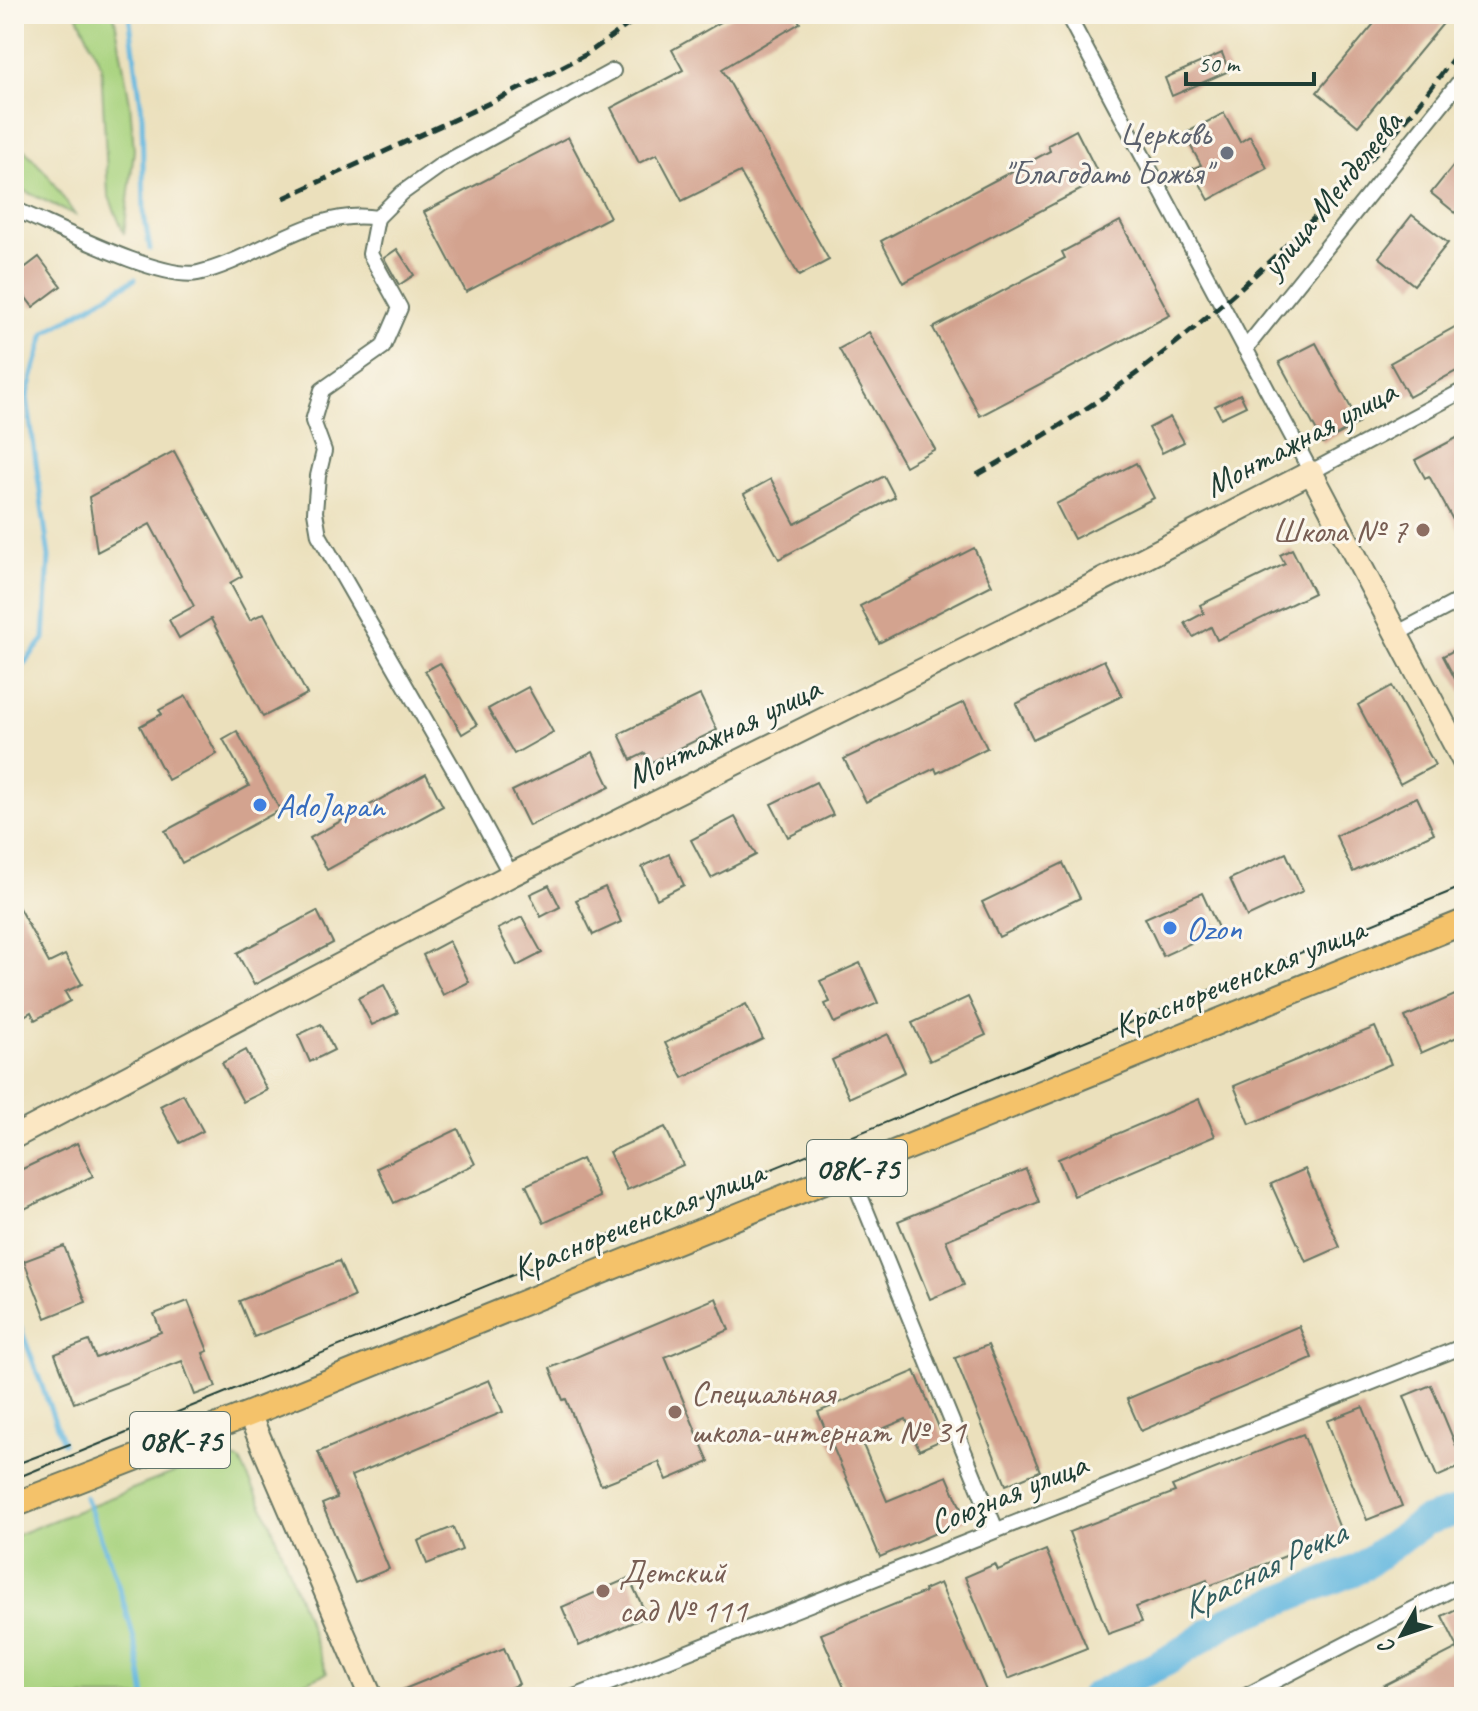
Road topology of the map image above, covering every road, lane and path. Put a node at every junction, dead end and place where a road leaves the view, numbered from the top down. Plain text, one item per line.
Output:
1 (1067, 14) edge
2 (613, 71) dead end
3 (1464, 76) edge
4 (14, 209) edge
5 (377, 218) junction
6 (1245, 349) junction
7 (1464, 390) edge
8 (1311, 472) junction
9 (1464, 598) edge
10 (1396, 634) junction
11 (1464, 762) edge
12 (511, 875) junction
13 (1464, 922) edge
14 (14, 1137) edge
15 (850, 1171) junction
16 (1464, 1346) edge
17 (249, 1414) junction
18 (19, 1503) edge
19 (996, 1530) junction
20 (1464, 1583) edge
21 (371, 1697) edge
22 (574, 1697) edge
23 (1244, 1697) edge

1 - 6 street
2 - 5 street
3 - 6 street, улица Менделеева
4 - 5 street
5 - 12 street
6 - 8 street
7 - 8 street, Монтажная улица
8 - 10 street
8 - 12 street, Монтажная улица
9 - 10 street
10 - 11 street
12 - 14 street, Монтажная улица
13 - 15 main road, Краснореченская улица / 08К-75
15 - 17 main road, Краснореченская улица / 08К-75
15 - 19 street
16 - 19 street, Союзная улица
17 - 18 main road, Краснореченская улица / 08К-75
17 - 21 street
19 - 22 street, Союзная улица
20 - 23 street

